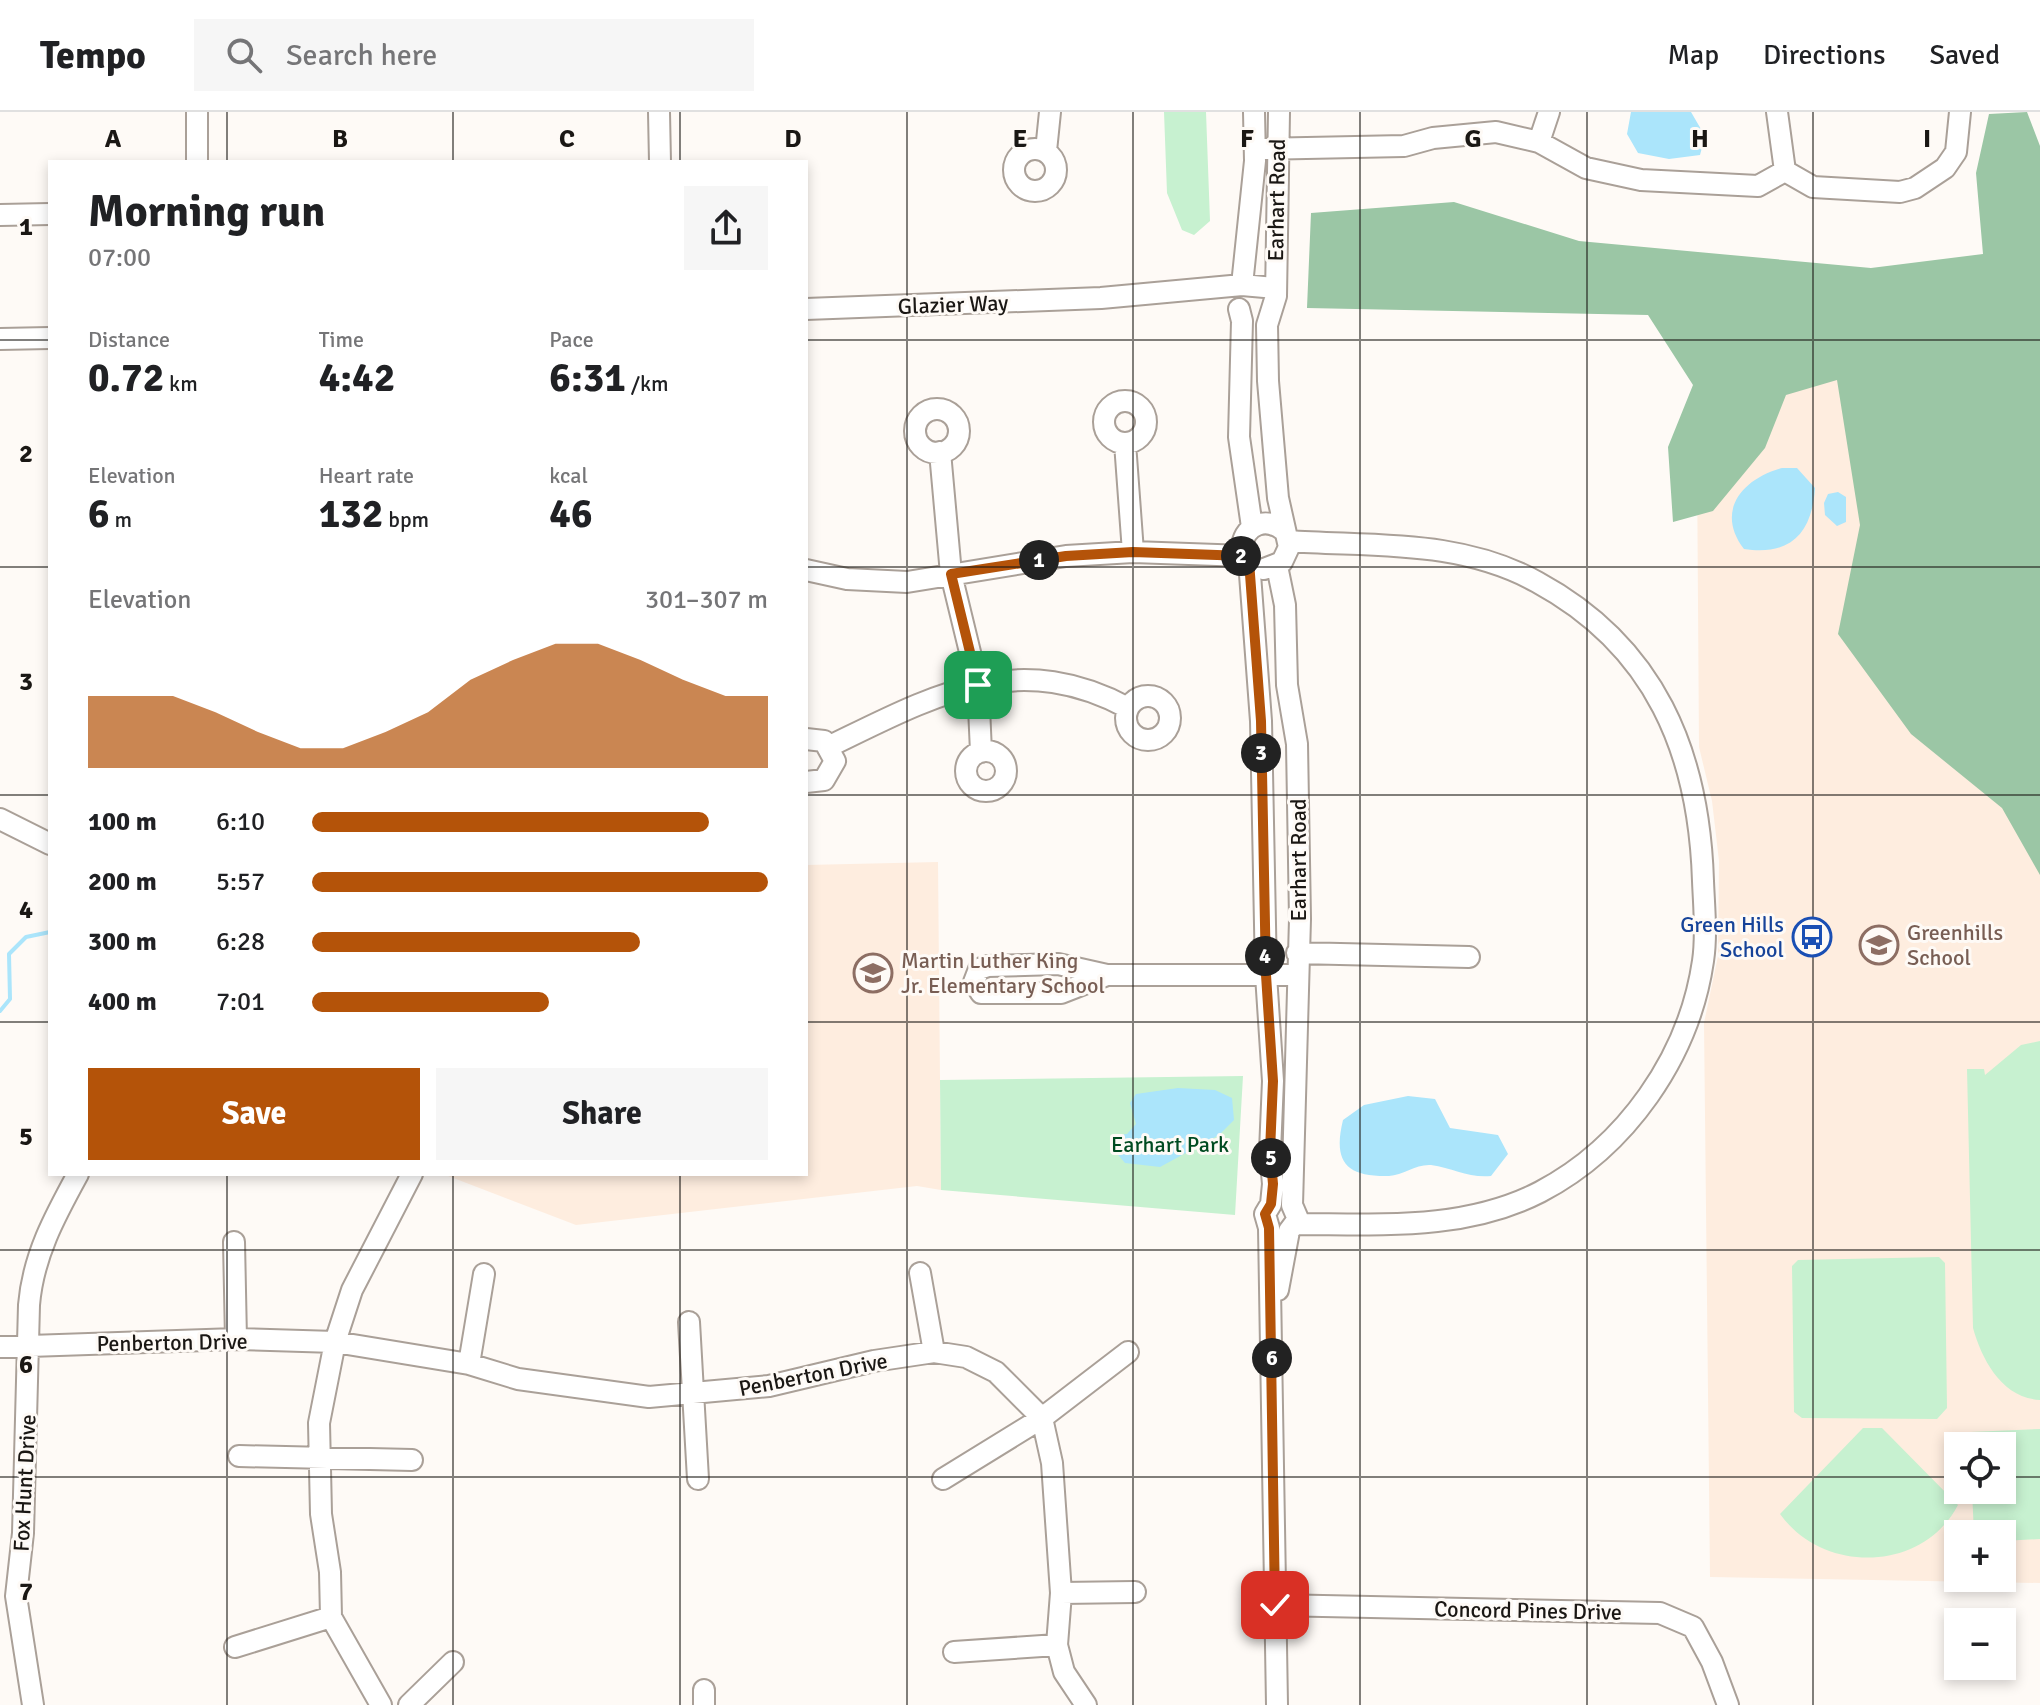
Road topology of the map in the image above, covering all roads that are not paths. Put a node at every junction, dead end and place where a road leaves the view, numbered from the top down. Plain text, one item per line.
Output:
1 (197, 112) edge
2 (659, 112) edge
3 (1050, 112) edge
4 (1254, 112) edge
5 (1279, 112) edge
6 (1549, 112) edge
7 (1777, 112) edge
8 (1960, 112) edge
9 (1539, 142) junction
10 (1266, 149) junction
11 (1046, 151) dead end
12 (197, 160) edge
13 (660, 160) edge
14 (1785, 171) junction
15 (48, 214) edge
16 (0, 215) edge
17 (1237, 296) junction
18 (1273, 297) junction
19 (808, 309) edge
20 (48, 338) edge
21 (0, 339) edge
22 (1125, 443) dead end
23 (940, 452) dead end
24 (1247, 546) junction
25 (1284, 548) junction
26 (1133, 552) junction
27 (808, 570) edge
28 (951, 574) junction
29 (978, 685) junction
30 (1128, 708) dead end
31 (808, 739) edge
32 (830, 746) junction
33 (981, 752) dead end
34 (808, 782) edge
35 (0, 819) edge
36 (48, 843) edge
37 (1297, 953) junction
38 (1469, 957) dead end
39 (1107, 975) junction
40 (1266, 975) junction
41 (1296, 975) junction
42 (77, 1176) edge
43 (411, 1176) edge
44 (1288, 1220) junction
45 (234, 1242) dead end
46 (920, 1273) dead end
47 (484, 1274) dead end
48 (689, 1322) dead end
49 (236, 1339) junction
50 (335, 1342) junction
51 (30, 1346) junction
52 (0, 1347) edge
53 (934, 1352) junction
54 (1128, 1352) dead end
55 (469, 1364) junction
56 (694, 1394) junction
57 (1042, 1418) junction
58 (239, 1456) dead end
59 (319, 1458) junction
60 (412, 1460) dead end
61 (698, 1479) dead end
62 (943, 1479) dead end
63 (1135, 1592) dead end
64 (1061, 1593) junction
65 (8, 1596) edge
66 (1275, 1605) junction
67 (331, 1617) junction
68 (1057, 1645) junction
69 (235, 1647) dead end
70 (954, 1652) dead end
71 (453, 1662) dead end
72 (33, 1705) edge
73 (381, 1705) edge
74 (409, 1705) edge
75 (1086, 1705) edge
76 (1277, 1705) edge
77 (1728, 1705) edge

1 - 12 street
2 - 13 street
3 - 11 street
4 - 10 street, Earhart Road
5 - 10 street, Earhart Road
6 - 9 street
7 - 14 street
8 - 14 street
9 - 10 street
9 - 14 street
10 - 17 street, Earhart Road
10 - 18 street, Earhart Road
15 - 16 street
17 - 18 street, Earhart Road
17 - 19 street, Glazier Way
17 - 24 street, Earhart Road
18 - 25 street, Earhart Road
20 - 21 street
22 - 26 street
23 - 28 street
24 - 25 street
24 - 25 street
24 - 26 street
24 - 40 street, Earhart Road
25 - 37 street, Earhart Road
25 - 44 street
26 - 28 street
27 - 28 street
28 - 29 street
29 - 30 street
29 - 32 street
29 - 33 street
31 - 32 street
32 - 34 street
35 - 36 street
37 - 38 street
37 - 41 street, Earhart Road
39 - 39 street
39 - 40 street
40 - 41 street
40 - 44 street, Earhart Road
41 - 44 street, Earhart Road
42 - 51 street, Fox Hunt Drive
43 - 50 street
44 - 66 street, Earhart Road
45 - 49 street
46 - 53 street
47 - 55 street
48 - 56 street
49 - 50 street, Penberton Drive
49 - 51 street, Penberton Drive
50 - 55 street, Penberton Drive
50 - 59 street
51 - 52 street, Penberton Drive
51 - 65 street, Fox Hunt Drive
53 - 56 street, Penberton Drive
53 - 57 street, Penberton Drive
54 - 57 street
55 - 56 street, Penberton Drive
56 - 61 street
57 - 62 street
57 - 64 street
58 - 59 street
59 - 60 street
59 - 67 street
63 - 64 street
64 - 68 street
65 - 72 street, Fox Hunt Drive
66 - 76 street, Earhart Road
66 - 77 street, Concord Pines Drive
67 - 69 street
67 - 73 street
68 - 70 street
68 - 75 street
71 - 74 street

